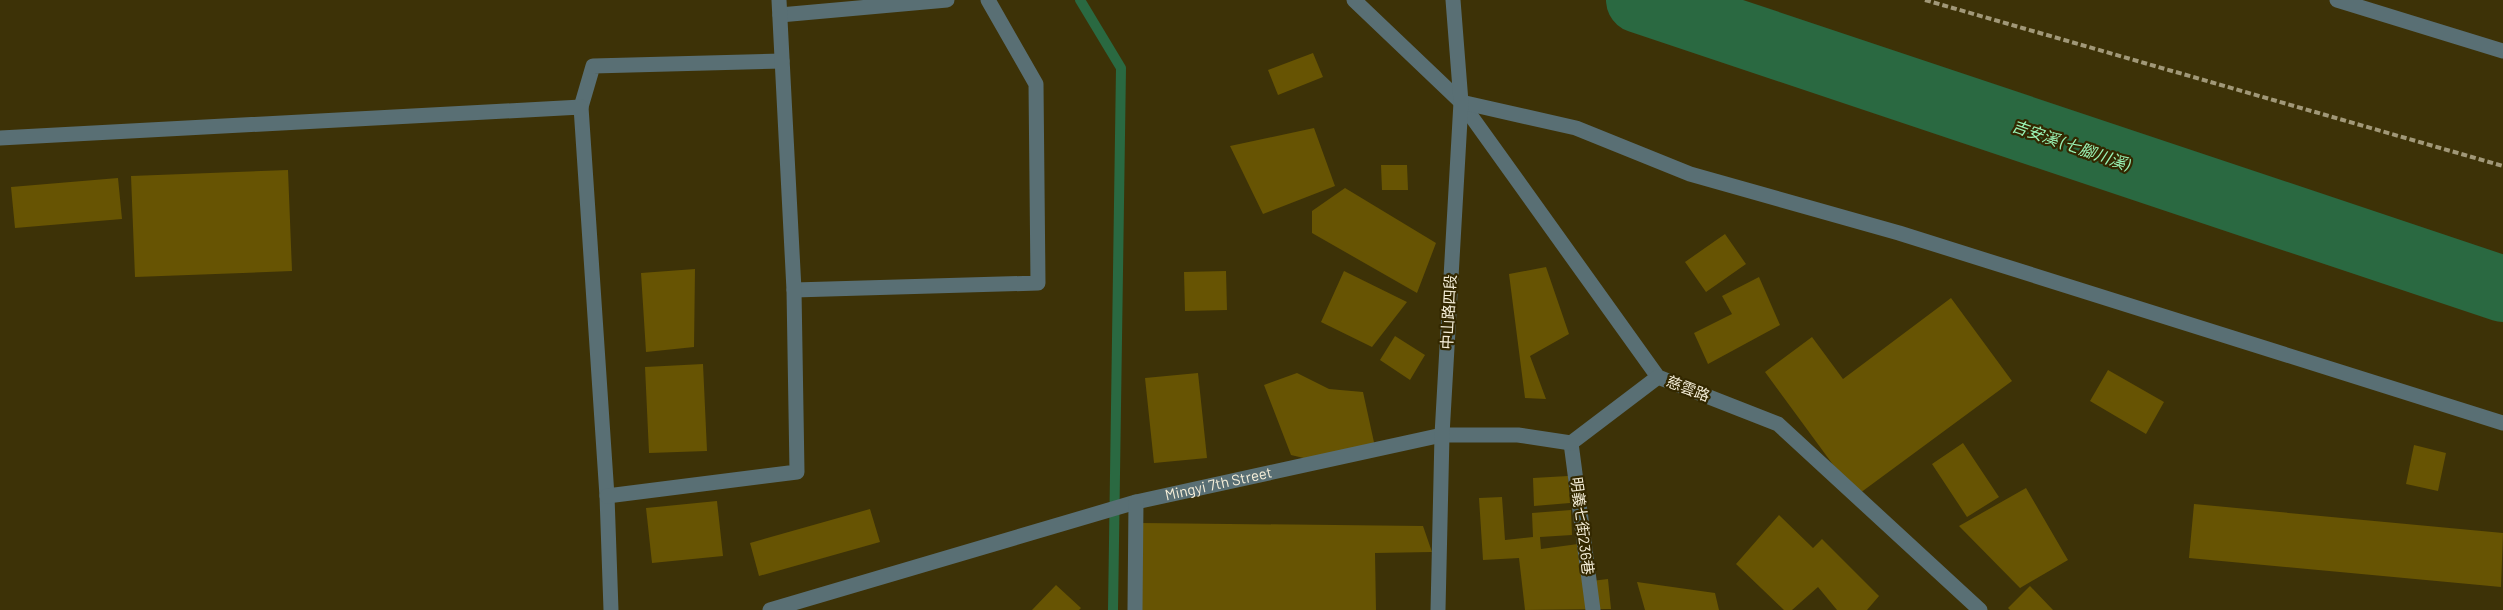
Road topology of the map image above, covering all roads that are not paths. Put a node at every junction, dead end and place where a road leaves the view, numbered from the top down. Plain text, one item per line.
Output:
1 (948, 0) edge
2 (988, 0) edge
3 (1354, 0) edge
4 (2337, 0) edge
5 (1452, 7) edge
6 (779, 8) edge
7 (2503, 51) edge
8 (782, 62) junction
9 (1461, 102) junction
10 (582, 107) junction
11 (0, 138) edge
12 (794, 290) junction
13 (1658, 377) junction
14 (2503, 423) edge
15 (1442, 435) junction
16 (1571, 443) junction
17 (607, 496) junction
18 (1134, 502) junction
19 (611, 610) edge
20 (770, 610) edge
21 (1135, 610) edge
22 (1438, 610) edge
23 (1593, 610) edge
24 (1980, 610) edge

1 - 6 street
2 - 12 street
3 - 9 street, 慈雲路
4 - 7 street
5 - 9 street, 中山路四段
6 - 8 street
8 - 10 street
8 - 12 street
9 - 13 street, 慈雲路
9 - 14 street
9 - 15 street, 中山路四段
10 - 11 street
10 - 17 street
12 - 17 street
13 - 16 street
13 - 24 street, 慈雲路
15 - 16 street, Mingyi 7th Street
15 - 18 street, Mingyi 7th Street
15 - 22 street, 中山路四段
16 - 23 street, 明義七街236巷
17 - 19 street
18 - 20 street, Mingyi 7th Street
18 - 21 street

